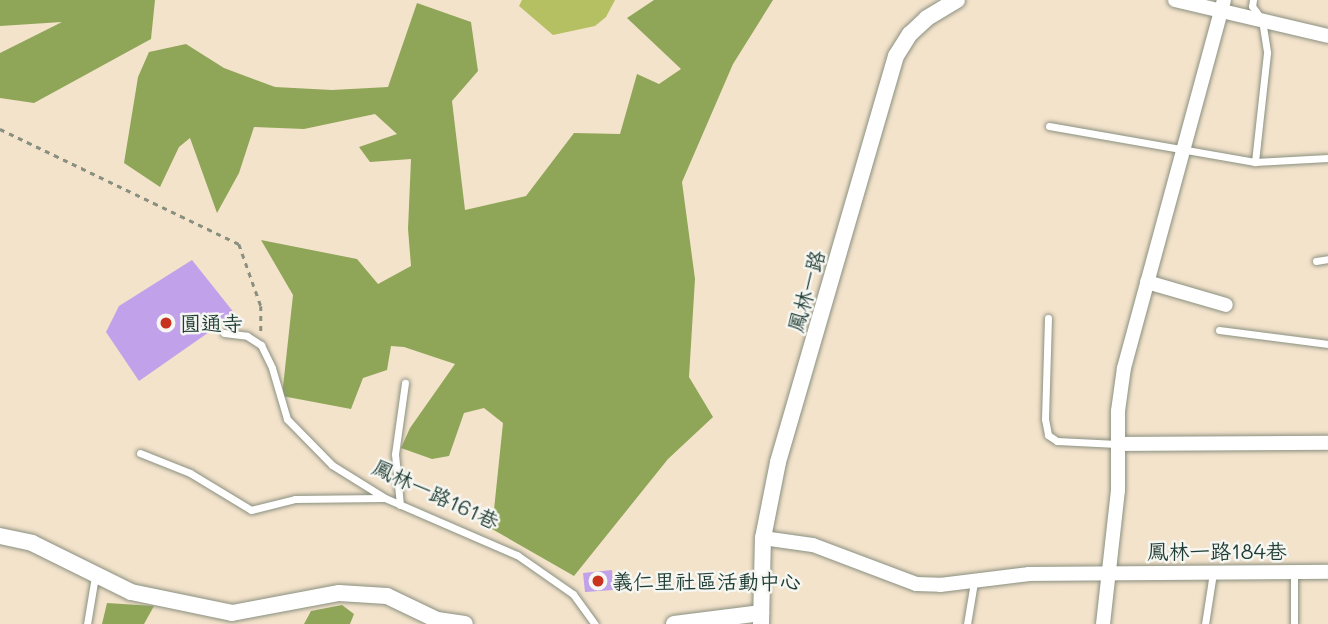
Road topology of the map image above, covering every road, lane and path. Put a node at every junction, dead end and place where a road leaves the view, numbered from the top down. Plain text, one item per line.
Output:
1 (957, 0) edge
2 (1175, 0) edge
3 (1253, 0) edge
4 (1222, 5) edge
5 (1262, 20) junction
6 (1328, 36) edge
7 (1049, 126) dead end
8 (0, 129) edge
9 (1184, 148) junction
10 (1328, 158) edge
11 (1255, 162) junction
12 (1328, 259) edge
13 (1316, 261) dead end
14 (1147, 282) junction
15 (1226, 305) dead end
16 (1048, 318) dead end
17 (1219, 330) dead end
18 (223, 333) dead end
19 (1328, 344) edge
20 (261, 345) junction
21 (405, 383) dead end
22 (1328, 443) edge
23 (1117, 444) junction
24 (139, 453) dead end
25 (385, 498) junction
26 (400, 505) junction
27 (0, 536) edge
28 (763, 538) junction
29 (1213, 572) junction
30 (1294, 572) junction
31 (1328, 572) edge
32 (1106, 573) junction
33 (95, 575) junction
34 (974, 581) junction
35 (761, 619) edge
36 (87, 624) edge
37 (464, 624) edge
38 (595, 624) edge
39 (674, 624) edge
40 (967, 624) edge
41 (1103, 624) edge
42 (1205, 624) edge
43 (1294, 624) edge

1 - 28 street, 鳳林一路
2 - 4 street
3 - 5 lane
4 - 5 street
4 - 9 street
5 - 6 street
5 - 11 lane
7 - 9 lane
8 - 20 path
9 - 11 lane
9 - 14 street
10 - 11 lane
12 - 13 lane
14 - 15 street
14 - 23 street
16 - 23 lane
17 - 19 lane
18 - 20 lane
20 - 25 lane, 鳳林一路161巷
21 - 26 lane
22 - 23 street
23 - 32 street
24 - 25 lane
25 - 26 lane, 鳳林一路161巷
26 - 38 lane, 鳳林一路161巷
27 - 33 street
28 - 34 street, 鳳林一路184巷
28 - 35 street, 鳳林一路
29 - 30 street, 鳳林一路184巷
29 - 32 street, 鳳林一路184巷
29 - 42 lane
30 - 31 street, 鳳林一路184巷
30 - 43 lane
32 - 34 street, 鳳林一路184巷
32 - 41 street
33 - 36 lane
33 - 37 street
34 - 40 lane
35 - 39 street

